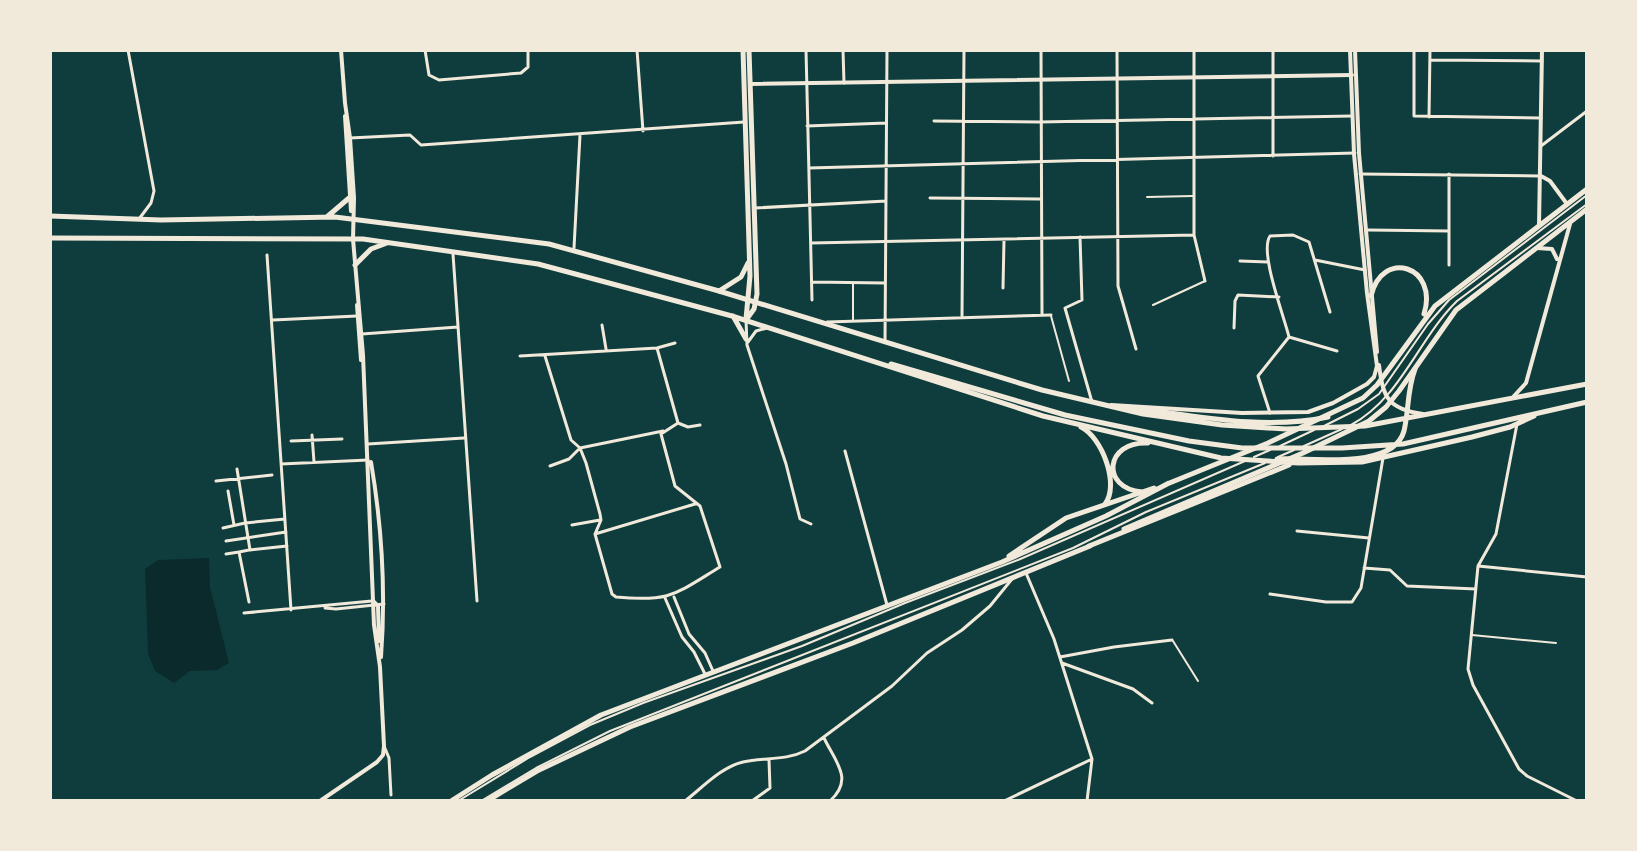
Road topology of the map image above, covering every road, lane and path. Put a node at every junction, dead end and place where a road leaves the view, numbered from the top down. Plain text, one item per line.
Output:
1 (128, 50) edge
2 (341, 50) edge
3 (425, 50) edge
4 (528, 50) edge
5 (637, 50) edge
6 (743, 50) edge
7 (749, 50) edge
8 (806, 50) edge
9 (843, 50) edge
10 (887, 50) edge
11 (964, 50) edge
12 (1041, 50) edge
13 (1117, 50) edge
14 (1194, 50) edge
15 (1273, 50) edge
16 (1353, 50) edge
17 (1414, 50) edge
18 (1430, 50) edge
19 (1542, 50) edge
20 (1430, 60) junction
21 (1542, 61) junction
22 (1352, 75) junction
23 (1273, 76) junction
24 (1194, 77) junction
25 (1117, 78) junction
26 (1041, 80) junction
27 (964, 81) junction
28 (844, 83) junction
29 (887, 83) junction
30 (750, 84) junction
31 (806, 84) junction
32 (345, 103) junction
33 (1587, 111) edge
34 (1352, 116) junction
35 (1429, 117) junction
36 (1273, 118) junction
37 (1541, 118) junction
38 (1194, 119) junction
39 (1117, 120) junction
40 (934, 121) dead end
41 (963, 121) junction
42 (745, 122) junction
43 (1040, 122) junction
44 (886, 123) junction
45 (807, 126) junction
46 (643, 131) junction
47 (580, 135) junction
48 (350, 138) junction
49 (1541, 146) junction
50 (1357, 153) junction
51 (1273, 156) junction
52 (1194, 158) junction
53 (1117, 159) junction
54 (1040, 161) junction
55 (963, 162) junction
56 (886, 166) junction
57 (809, 168) junction
58 (1359, 174) junction
59 (1449, 174) junction
60 (1541, 176) junction
61 (1587, 192) edge
62 (1194, 196) junction
63 (1147, 197) dead end
64 (349, 198) junction
65 (930, 198) dead end
66 (963, 199) junction
67 (1040, 199) junction
68 (886, 201) junction
69 (1567, 204) junction
70 (810, 205) junction
71 (1587, 207) edge
72 (755, 208) junction
73 (50, 216) edge
74 (327, 217) junction
75 (139, 219) junction
76 (352, 219) junction
77 (1571, 221) junction
78 (1539, 225) junction
79 (1368, 230) junction
80 (1449, 231) junction
81 (1194, 235) junction
82 (1117, 236) junction
83 (1080, 237) junction
84 (50, 238) edge
85 (1004, 238) junction
86 (1040, 238) junction
87 (353, 239) junction
88 (963, 239) junction
89 (886, 240) junction
90 (390, 243) junction
91 (811, 243) junction
92 (574, 248) junction
93 (1535, 248) junction
94 (453, 252) junction
95 (267, 255) dead end
96 (749, 259) junction
97 (1315, 260) junction
98 (1240, 261) dead end
99 (1268, 262) junction
100 (1557, 263) junction
101 (355, 265) junction
102 (1449, 265) dead end
103 (1365, 270) junction
104 (1205, 281) joint
105 (812, 282) junction
106 (852, 282) junction
107 (886, 283) junction
108 (1003, 288) dead end
109 (719, 291) junction
110 (358, 293) junction
111 (1371, 296) junction
112 (1279, 297) junction
113 (748, 300) junction
114 (812, 300) dead end
115 (756, 303) junction
116 (1153, 305) dead end
117 (1330, 312) dead end
118 (1042, 314) junction
119 (1051, 315) joint
120 (357, 316) junction
121 (732, 316) junction
122 (962, 316) junction
123 (885, 319) junction
124 (272, 320) junction
125 (746, 320) junction
126 (1422, 320) junction
127 (853, 321) junction
128 (822, 323) junction
129 (602, 325) dead end
130 (458, 327) junction
131 (769, 327) junction
132 (1234, 328) dead end
133 (362, 334) junction
134 (1289, 337) junction
135 (746, 342) junction
136 (885, 342) junction
137 (675, 343) dead end
138 (1408, 347) junction
139 (657, 348) junction
140 (1136, 349) dead end
141 (606, 350) junction
142 (1337, 351) dead end
143 (520, 356) dead end
144 (545, 356) junction
145 (1418, 357) junction
146 (866, 358) junction
147 (1415, 369) junction
148 (364, 374) junction
149 (1069, 381) dead end
150 (1526, 383) junction
151 (1587, 384) edge
152 (1358, 390) junction
153 (1534, 393) junction
154 (1385, 394) junction
155 (1512, 398) junction
156 (1092, 402) junction
157 (1587, 402) edge
158 (1102, 405) junction
159 (1270, 414) junction
160 (1425, 415) junction
161 (1534, 416) junction
162 (1328, 417) junction
163 (678, 423) junction
164 (1073, 424) junction
165 (1518, 424) junction
166 (700, 425) dead end
167 (664, 431) junction
168 (312, 438) junction
169 (465, 438) junction
170 (342, 439) dead end
171 (291, 441) dead end
172 (368, 444) junction
173 (1161, 444) junction
174 (580, 448) junction
175 (845, 451) dead end
176 (1383, 458) junction
177 (368, 460) junction
178 (1248, 461) junction
179 (314, 462) junction
180 (1298, 463) junction
181 (281, 464) junction
182 (550, 466) dead end
183 (237, 469) dead end
184 (272, 475) dead end
185 (238, 478) junction
186 (216, 481) dead end
187 (1169, 483) junction
188 (228, 491) dead end
189 (1142, 492) junction
190 (697, 504) junction
191 (1105, 504) junction
192 (1148, 515) junction
193 (285, 519) junction
194 (601, 520) junction
195 (245, 523) junction
196 (811, 524) dead end
197 (234, 525) junction
198 (572, 525) dead end
199 (223, 528) dead end
200 (1297, 531) dead end
201 (286, 532) junction
202 (595, 534) junction
203 (248, 536) junction
204 (1369, 538) junction
205 (226, 541) dead end
206 (287, 546) junction
207 (1089, 546) junction
208 (250, 550) junction
209 (239, 552) junction
210 (226, 554) dead end
211 (1002, 562) junction
212 (372, 565) junction
213 (383, 565) junction
214 (1478, 566) junction
215 (1364, 568) junction
216 (1026, 573) junction
217 (1587, 577) edge
218 (1013, 578) junction
219 (1476, 589) junction
220 (1270, 594) dead end
221 (674, 596) junction
222 (665, 598) junction
223 (477, 601) dead end
224 (249, 602) dead end
225 (375, 604) junction
226 (384, 604) junction
227 (887, 605) junction
228 (291, 610) junction
229 (244, 613) dead end
230 (683, 622) junction
231 (676, 624) junction
232 (1471, 634) junction
233 (1172, 640) joint
234 (1556, 643) dead end
235 (1061, 660) junction
236 (380, 667) junction
237 (713, 671) junction
238 (705, 674) junction
239 (1198, 681) dead end
240 (1152, 703) dead end
241 (824, 738) junction
242 (384, 746) junction
243 (1092, 759) junction
244 (769, 760) junction
245 (391, 795) dead end
246 (320, 801) edge
247 (451, 801) edge
248 (458, 801) edge
249 (484, 801) edge
250 (685, 801) edge
251 (752, 801) edge
252 (830, 801) edge
253 (1004, 801) edge
254 (1087, 801) edge
255 (1577, 801) edge

1 - 75 street
2 - 32 main road
3 - 4 street
5 - 46 street
6 - 42 main road
7 - 30 main road
8 - 31 street
9 - 28 street
10 - 29 street
11 - 27 street
12 - 26 street
13 - 25 street
14 - 24 street
15 - 23 street
16 - 22 main road
17 - 35 street
18 - 20 street
19 - 21 main road
20 - 21 street
20 - 35 street
21 - 37 main road
22 - 23 main road
22 - 34 main road
22 - 50 main road
23 - 24 main road
23 - 36 street
24 - 25 main road
24 - 38 street
25 - 26 main road
25 - 39 street
26 - 27 main road
26 - 43 street
27 - 29 main road
27 - 41 street
28 - 29 main road
28 - 31 main road
29 - 44 street
30 - 31 main road
30 - 72 main road
31 - 45 street
32 - 48 main road
32 - 64 main road
33 - 49 street
34 - 36 street
34 - 50 main road
35 - 37 street
36 - 38 street
36 - 51 street
37 - 49 main road
38 - 39 street
38 - 52 street
39 - 43 street
39 - 53 street
40 - 41 street
41 - 43 street
41 - 55 street
42 - 46 street
42 - 96 main road
43 - 54 street
44 - 45 street
44 - 56 street
45 - 57 street
46 - 47 street
47 - 48 street
47 - 92 street
48 - 76 main road
49 - 60 main road
50 - 51 street
50 - 58 main road
51 - 52 street
52 - 53 street
52 - 62 street
53 - 54 street
53 - 82 street
54 - 55 street
54 - 67 street
55 - 56 street
55 - 66 street
56 - 57 street
56 - 68 street
57 - 70 street
58 - 59 street
58 - 79 main road
58 - 103 main road
59 - 60 street
59 - 80 street
60 - 69 main road
60 - 78 main road
61 - 69 main road
61 - 138 lane
62 - 63 lane
62 - 81 street
64 - 74 main road
64 - 76 main road
65 - 66 street
66 - 67 street
66 - 88 street
67 - 86 street
68 - 70 street
68 - 89 street
69 - 78 main road
70 - 72 street
70 - 91 street
71 - 77 main road
71 - 145 lane
72 - 115 main road
73 - 75 main road
74 - 75 main road
74 - 76 main road
76 - 87 main road
76 - 92 main road
77 - 93 main road
77 - 100 main road
78 - 126 main road
79 - 80 street
79 - 111 main road
80 - 102 street
81 - 82 street
81 - 104 street
82 - 83 street
82 - 140 street
83 - 86 street
83 - 156 street
84 - 87 main road
85 - 86 street
85 - 88 street
85 - 108 street
86 - 118 street
87 - 90 main road
87 - 101 main road
88 - 89 street
88 - 122 street
89 - 91 street
89 - 107 street
90 - 94 main road
90 - 101 main road
91 - 105 street
92 - 109 main road
93 - 100 main road
93 - 145 main road
94 - 121 main road
94 - 130 street
95 - 124 street
96 - 109 main road
96 - 113 main road
97 - 99 street
97 - 103 street
97 - 117 street
98 - 99 street
99 - 112 street
100 - 150 main road
101 - 110 main road
103 - 152 main road
104 - 116 lane
105 - 106 street
105 - 114 street
106 - 107 street
106 - 127 lane
107 - 123 street
109 - 113 main road
110 - 120 main road
110 - 133 main road
111 - 126 main road
111 - 154 main road
112 - 132 street
112 - 134 street
113 - 115 main road
113 - 125 main road
115 - 125 main road
115 - 128 main road
118 - 119 street
118 - 122 street
119 - 149 lane
120 - 124 street
120 - 148 main road
121 - 125 main road
121 - 135 main road
122 - 123 street
123 - 127 street
123 - 136 street
124 - 181 street
125 - 131 main road
125 - 135 street
126 - 138 main road
127 - 128 street
128 - 136 main road
129 - 141 street
130 - 133 street
130 - 169 street
131 - 135 street
131 - 146 main road
133 - 148 main road
134 - 142 street
134 - 159 street
135 - 196 street
136 - 156 main road
137 - 139 street
138 - 162 main road
138 - 248 lane
139 - 141 street
139 - 163 street
141 - 144 street
143 - 144 street
144 - 174 street
145 - 147 main road
145 - 192 lane
146 - 161 main road
146 - 164 main road
147 - 178 main road
147 - 192 main road
148 - 172 main road
150 - 153 main road
150 - 155 main road
151 - 153 main road
152 - 154 main road
152 - 159 main road
153 - 155 main road
154 - 160 main road
155 - 160 main road
156 - 158 main road
157 - 161 main road
158 - 159 main road
158 - 160 main road
158 - 162 main road
161 - 165 main road
162 - 187 main road
163 - 166 street
163 - 167 street
164 - 173 main road
164 - 191 main road
165 - 176 main road
165 - 214 street
167 - 174 street
167 - 190 street
168 - 170 street
168 - 171 street
168 - 179 street
169 - 172 street
169 - 223 street
172 - 177 main road
172 - 213 main road
173 - 178 main road
173 - 189 main road
174 - 182 street
174 - 194 street
175 - 227 street
176 - 180 main road
176 - 204 street
177 - 179 street
177 - 212 main road
178 - 180 main road
179 - 181 street
180 - 207 main road
181 - 193 street
183 - 185 street
184 - 185 street
185 - 186 street
185 - 195 street
187 - 189 main road
187 - 211 main road
188 - 197 street
189 - 191 main road
190 - 202 street
190 - 221 street
191 - 211 main road
192 - 207 main road
192 - 249 lane
193 - 195 street
193 - 201 street
194 - 198 street
194 - 202 street
195 - 197 street
195 - 203 street
197 - 199 street
200 - 204 street
201 - 203 street
201 - 206 street
202 - 222 street
203 - 205 street
203 - 208 street
204 - 215 street
206 - 208 street
206 - 228 street
207 - 216 main road
208 - 209 street
209 - 210 street
209 - 224 street
211 - 227 main road
212 - 213 main road
212 - 225 main road
213 - 226 main road
214 - 217 street
214 - 219 street
215 - 219 street
215 - 220 street
216 - 218 main road
216 - 235 street
218 - 241 street
218 - 249 main road
219 - 232 street
221 - 222 street
221 - 230 street
222 - 231 street
225 - 226 street
225 - 228 street
225 - 236 main road
226 - 236 main road
227 - 237 main road
228 - 229 street
230 - 231 street
230 - 237 street
231 - 238 street
232 - 234 lane
232 - 255 street
233 - 235 street
233 - 239 lane
235 - 240 street
235 - 243 street
236 - 242 main road
237 - 238 main road
238 - 247 main road
241 - 244 street
241 - 252 street
242 - 245 street
242 - 246 main road
243 - 253 street
243 - 254 street
244 - 250 street
244 - 251 street

